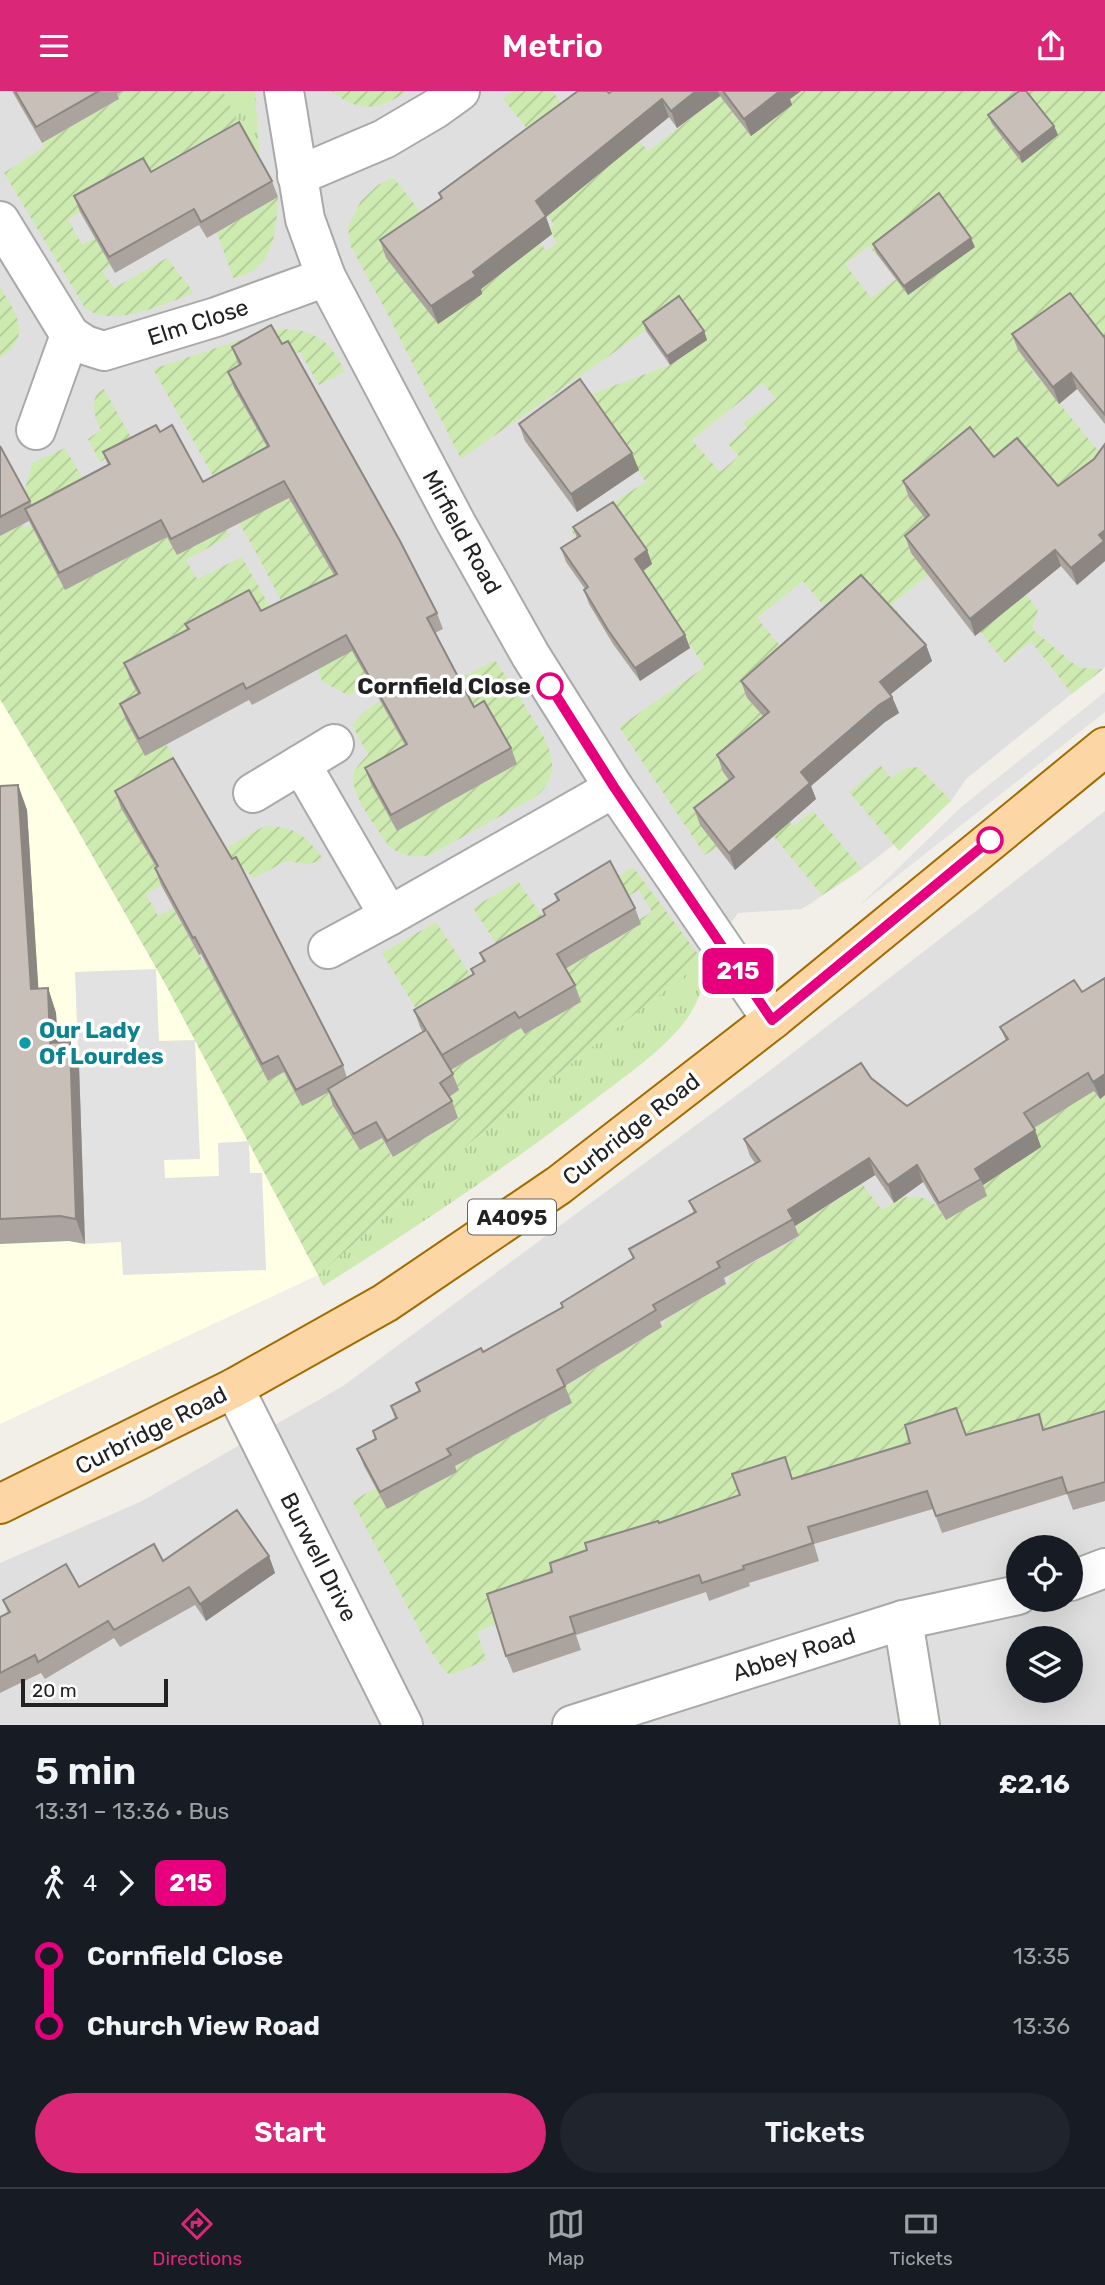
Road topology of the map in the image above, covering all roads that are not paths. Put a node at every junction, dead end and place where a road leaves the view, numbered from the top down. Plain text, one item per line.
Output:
1 (284, 91) edge
2 (460, 91) edge
3 (297, 176) junction
4 (0, 221) edge
5 (326, 277) junction
6 (70, 335) junction
7 (36, 430) dead end
8 (334, 744) dead end
9 (1105, 747) edge
10 (301, 764) junction
11 (614, 787) junction
12 (253, 793) dead end
13 (388, 916) junction
14 (328, 949) dead end
15 (772, 1020) junction
16 (234, 1388) junction
17 (0, 1503) edge
18 (1105, 1568) edge
19 (1083, 1576) edge
20 (1006, 1598) edge
21 (903, 1620) junction
22 (404, 1725) edge
23 (572, 1725) edge
24 (920, 1725) edge

1 - 3 street, Mirfield Road
2 - 3 street
3 - 5 street, Mirfield Road
4 - 6 street
5 - 6 street, Elm Close
5 - 11 street, Mirfield Road
6 - 7 street
8 - 10 street
9 - 15 main road, Curbridge Road / A4095
10 - 12 street
10 - 13 street
11 - 13 street
11 - 15 street, Mirfield Road
13 - 14 street
15 - 16 main road, Curbridge Road / A4095
16 - 17 main road, Curbridge Road / A4095
16 - 22 street, Burwell Drive
18 - 19 street
20 - 21 street, Abbey Road
21 - 23 street, Abbey Road
21 - 24 street

